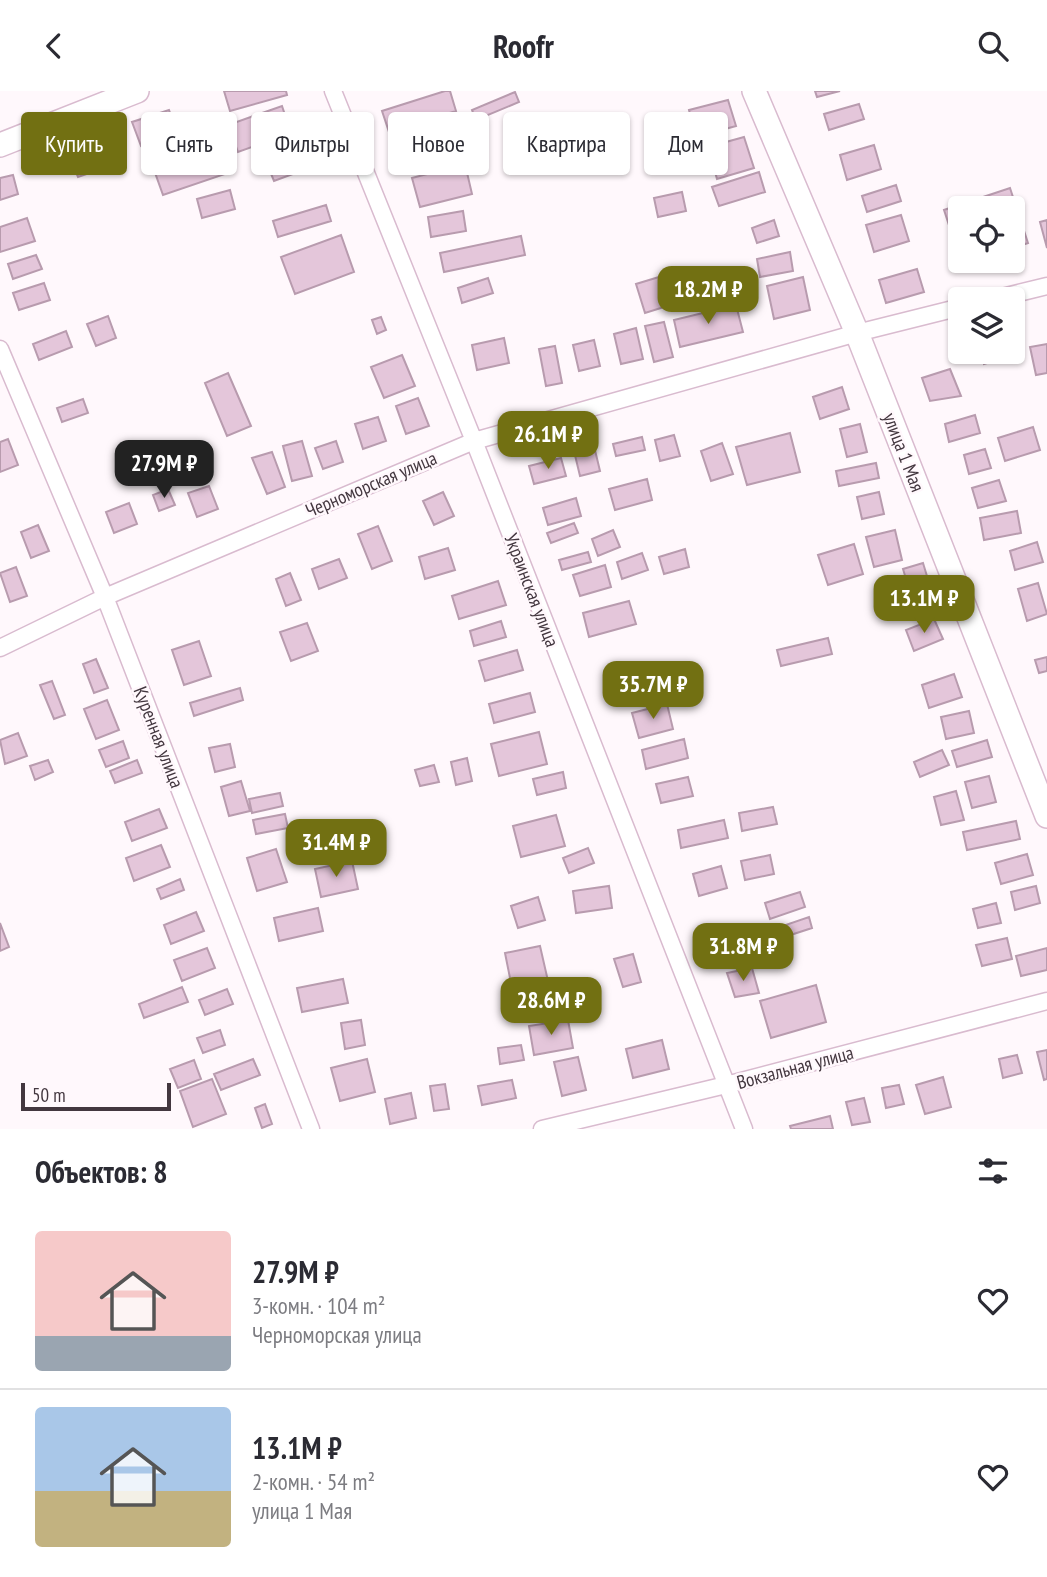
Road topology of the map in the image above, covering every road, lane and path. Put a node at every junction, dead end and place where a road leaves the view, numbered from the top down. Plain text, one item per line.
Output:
1 (137, 91) edge
2 (333, 91) edge
3 (754, 91) edge
4 (0, 145) edge
5 (1047, 286) edge
6 (1025, 291) edge
7 (948, 310) edge
8 (857, 333) junction
9 (0, 349) edge
10 (474, 441) junction
11 (105, 597) junction
12 (0, 647) edge
13 (1047, 816) edge
14 (1047, 1001) edge
15 (726, 1085) junction
16 (311, 1129) edge
17 (542, 1129) edge
18 (744, 1129) edge

1 - 4 street
2 - 10 street, Украинская улица
3 - 8 street, улица 1 Мая
5 - 6 street
7 - 8 street, Черноморская улица
8 - 10 street, Черноморская улица
8 - 13 street, улица 1 Мая
9 - 11 street, Куренная улица
10 - 11 street, Черноморская улица
10 - 15 street, Украинская улица
11 - 12 street, Черноморская улица
11 - 16 street, Куренная улица
14 - 15 street, Вокзальная улица
15 - 17 street, Вокзальная улица
15 - 18 street, Украинская улица

